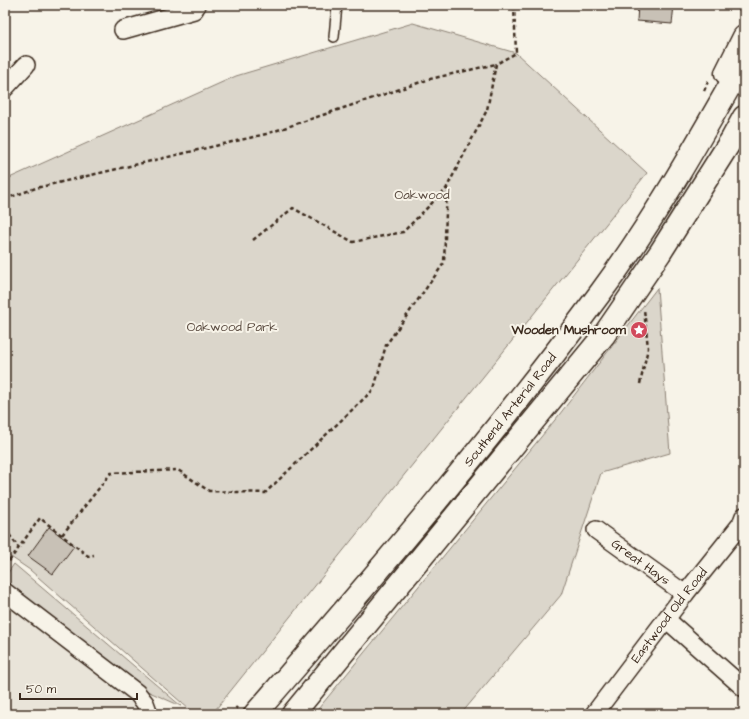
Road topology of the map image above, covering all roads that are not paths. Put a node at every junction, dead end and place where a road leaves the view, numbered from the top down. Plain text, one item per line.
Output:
1 (197, 5) edge
2 (336, 5) edge
3 (741, 29) edge
4 (123, 30) dead end
5 (334, 37) dead end
6 (744, 61) edge
7 (26, 66) dead end
8 (5, 88) edge
9 (744, 117) edge
10 (707, 128) junction
11 (744, 516) edge
12 (596, 530) dead end
13 (5, 592) edge
14 (685, 594) junction
15 (667, 620) junction
16 (744, 688) edge
17 (248, 708) edge
18 (149, 714) edge
19 (293, 714) edge
20 (594, 714) edge

1 - 4 street
2 - 5 lane
3 - 10 highway
6 - 10 highway, Southend Arterial Road
7 - 8 street
9 - 19 highway, Southend Arterial Road
10 - 17 highway, Southend Arterial Road
11 - 14 street, Eastwood Old Road
12 - 14 street, Great Hays
13 - 18 street
14 - 15 street, Eastwood Old Road
15 - 16 street
15 - 20 street, Eastwood Old Road

